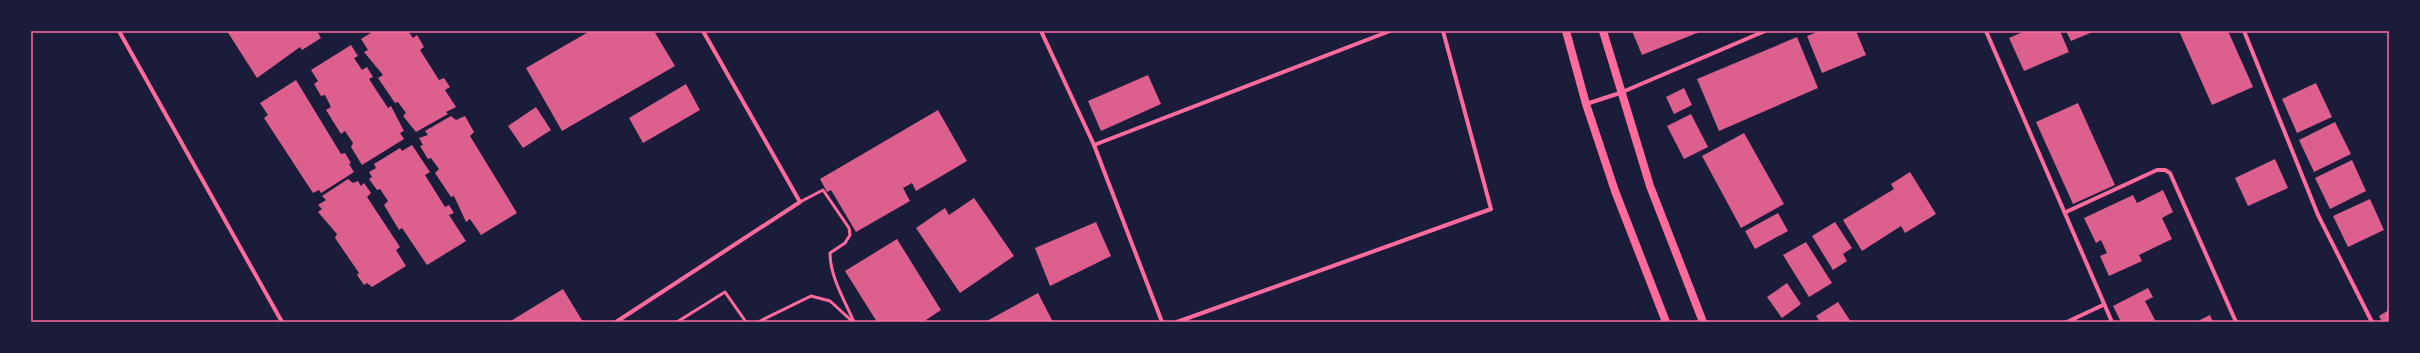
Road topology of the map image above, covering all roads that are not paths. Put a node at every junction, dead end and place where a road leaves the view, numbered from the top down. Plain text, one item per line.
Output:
1 (119, 31) edge
2 (703, 31) edge
3 (1041, 31) edge
4 (1390, 31) edge
5 (1443, 31) edge
6 (1566, 31) edge
7 (1603, 31) edge
8 (1765, 31) edge
9 (1986, 31) edge
10 (2244, 31) edge
11 (1620, 92) junction
12 (1586, 104) junction
13 (1094, 144) junction
14 (800, 202) junction
15 (2066, 212) junction
16 (2104, 305) junction
17 (282, 322) edge
18 (616, 322) edge
19 (677, 322) edge
20 (746, 322) edge
21 (758, 322) edge
22 (854, 322) edge
23 (1162, 322) edge
24 (1177, 322) edge
25 (1666, 322) edge
26 (1703, 322) edge
27 (2067, 322) edge
28 (2112, 322) edge
29 (2236, 322) edge
30 (2372, 322) edge

1 - 17 street
2 - 14 street
3 - 13 street
4 - 13 street
5 - 24 street
6 - 12 main road
7 - 11 main road
8 - 11 street
9 - 15 street
10 - 30 street
11 - 12 street
11 - 26 main road
12 - 25 main road
13 - 23 street
14 - 18 street
14 - 22 lane
15 - 16 street
15 - 29 street
16 - 27 street
16 - 28 street
19 - 20 lane
21 - 22 lane

